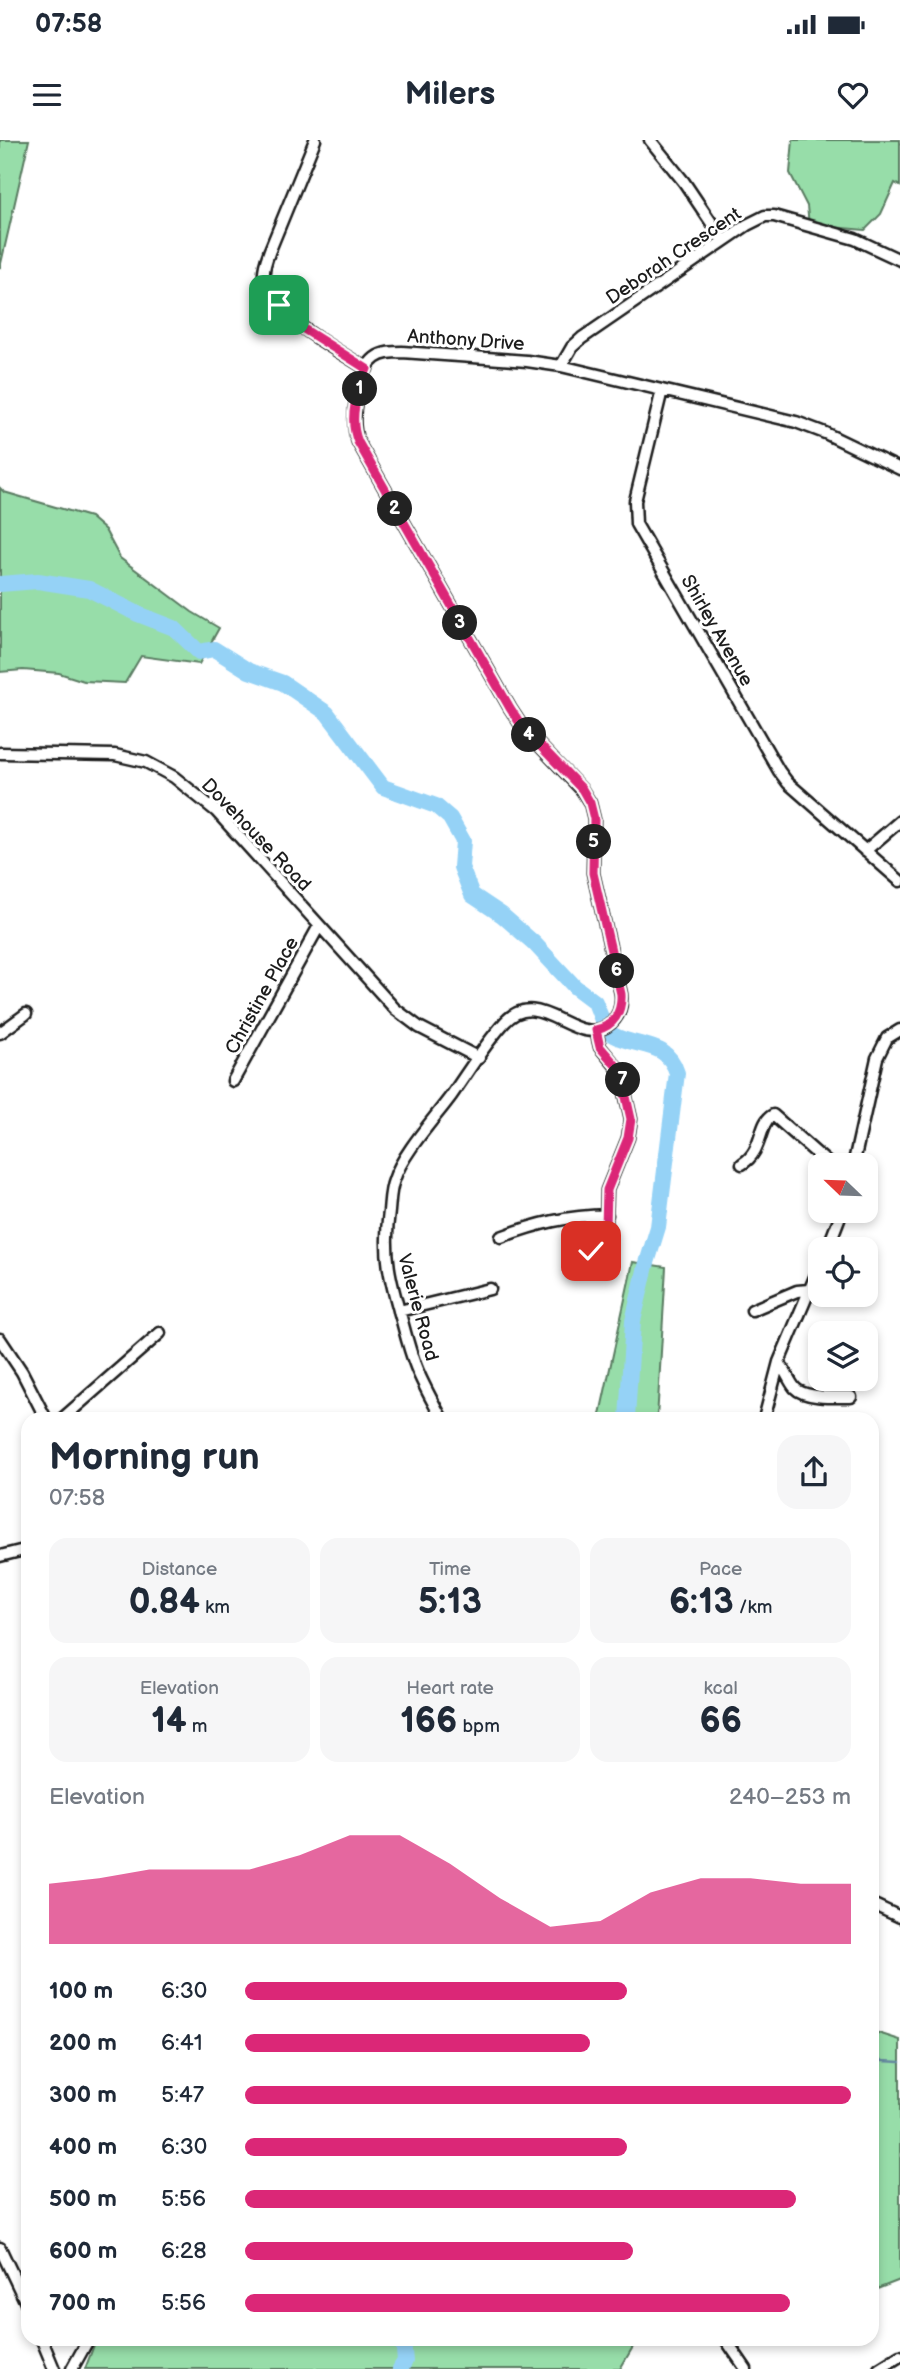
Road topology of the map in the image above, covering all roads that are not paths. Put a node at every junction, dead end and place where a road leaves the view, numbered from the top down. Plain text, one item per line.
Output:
1 (315, 140) edge
2 (650, 140) edge
3 (723, 240) junction
4 (900, 260) edge
5 (561, 366) junction
6 (367, 369) junction
7 (662, 390) junction
8 (900, 469) edge
9 (0, 753) edge
10 (900, 821) edge
11 (865, 851) junction
12 (900, 881) edge
13 (319, 926) junction
14 (26, 1014) dead end
15 (596, 1030) junction
16 (900, 1030) edge
17 (0, 1033) edge
18 (479, 1058) junction
19 (233, 1081) dead end
20 (816, 1153) edge
21 (856, 1153) edge
22 (742, 1164) dead end
23 (607, 1215) junction
24 (501, 1237) dead end
25 (581, 1263) dead end
26 (490, 1289) dead end
27 (808, 1290) edge
28 (808, 1292) edge
29 (752, 1310) dead end
30 (399, 1311) junction
31 (160, 1333) dead end
32 (0, 1339) edge
33 (779, 1365) junction
34 (851, 1397) dead end
35 (43, 1412) edge
36 (70, 1412) edge
37 (438, 1412) edge
38 (766, 1412) edge
39 (20, 1551) dead end
40 (0, 1556) edge
41 (879, 1907) edge
42 (900, 1917) edge
43 (0, 2248) edge
44 (21, 2292) edge
45 (46, 2346) edge
46 (85, 2346) edge
47 (730, 2346) edge
48 (900, 2356) edge
49 (56, 2368) edge
50 (72, 2369) edge
51 (746, 2369) edge
52 (879, 2369) edge

1 - 6 street
2 - 3 street
3 - 4 street, Deborah Crescent
3 - 5 street, Deborah Crescent
5 - 6 street, Anthony Drive
5 - 7 street, Anthony Drive
6 - 15 street
7 - 8 street, Anthony Drive
7 - 11 street, Shirley Avenue
9 - 13 street, Dovehouse Road
10 - 11 street
11 - 12 street, Shirley Avenue
13 - 18 street, Dovehouse Road
13 - 19 street, Christine Place
14 - 17 street
15 - 18 street
15 - 23 street
16 - 21 street
18 - 30 street, Valerie Road
20 - 22 street
23 - 24 street
23 - 25 street
26 - 30 street
27 - 29 street
28 - 33 street
30 - 37 street, Valerie Road
31 - 36 street
32 - 35 street
33 - 34 street
33 - 38 street
39 - 40 street
41 - 42 street
43 - 44 street
45 - 49 street
46 - 50 street
47 - 51 street
48 - 52 street

